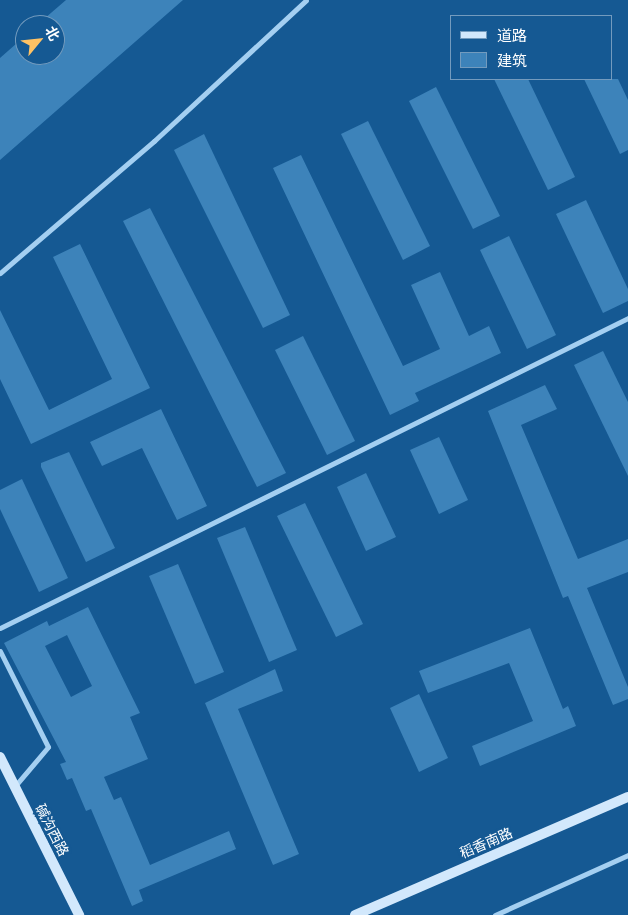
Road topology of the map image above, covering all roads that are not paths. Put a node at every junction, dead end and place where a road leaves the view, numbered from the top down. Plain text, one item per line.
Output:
1 (306, 0) edge
2 (0, 273) edge
3 (628, 318) edge
4 (0, 628) edge
5 (0, 651) edge
6 (0, 757) edge
7 (15, 787) junction
8 (628, 797) edge
9 (628, 855) edge
10 (79, 915) edge
11 (355, 915) edge
12 (495, 915) edge

1 - 2 street
3 - 4 street
5 - 7 street
6 - 7 main road, 碱沟西路
7 - 10 main road, 碱沟西路
8 - 11 main road, 稻香南路
9 - 12 street

